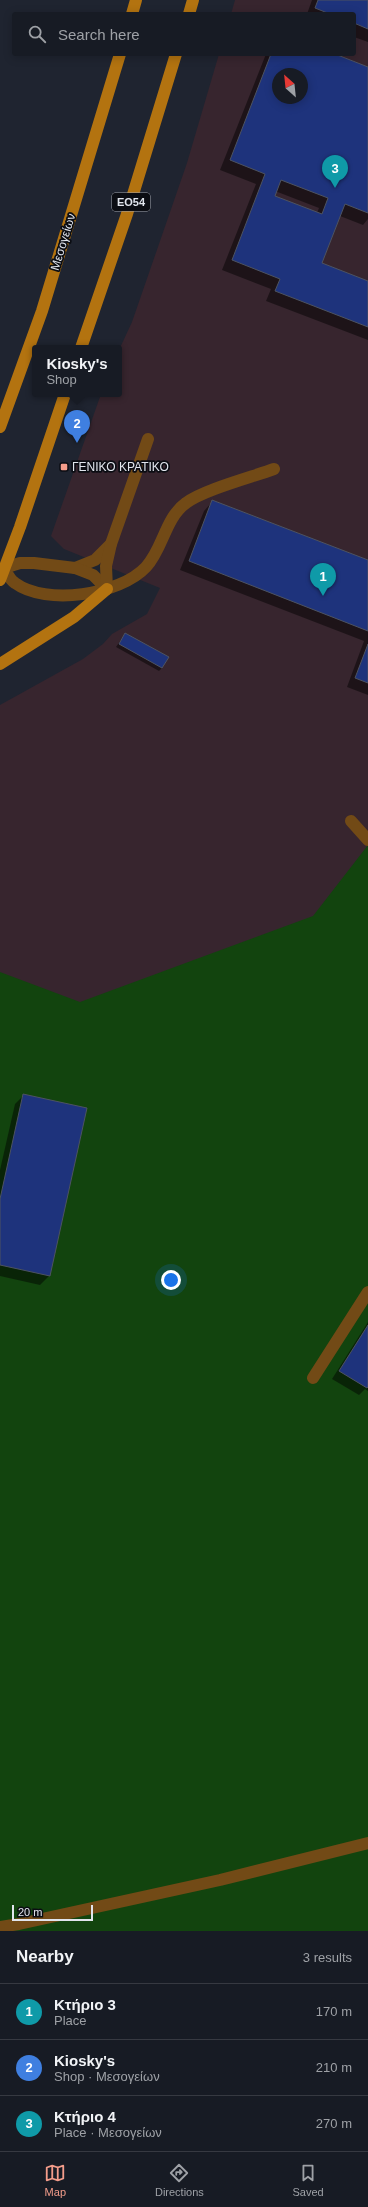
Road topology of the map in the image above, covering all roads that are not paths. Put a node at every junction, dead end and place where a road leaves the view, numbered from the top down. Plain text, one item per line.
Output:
1 (136, 0) edge
2 (193, 0) edge
3 (133, 12) edge
4 (190, 12) edge
5 (119, 56) edge
6 (175, 56) edge
7 (82, 345) edge
8 (64, 397) edge
9 (0, 427) edge
10 (148, 439) dead end
11 (274, 469) dead end
12 (111, 544) junction
13 (4, 568) junction
14 (74, 568) junction
15 (0, 580) edge
16 (107, 589) junction
17 (0, 664) edge
18 (351, 821) dead end
19 (368, 840) edge
20 (368, 1292) edge
21 (313, 1378) dead end
22 (368, 1843) edge
23 (0, 1926) edge

1 - 3 main road
2 - 4 main road
5 - 9 main road, Μεσογείων
6 - 7 main road, ΕΟ54
8 - 13 main road
10 - 12 lane
11 - 16 lane
12 - 14 lane
12 - 16 lane
13 - 14 lane
13 - 15 main road
13 - 16 lane
14 - 16 lane
16 - 17 main road
18 - 19 lane
20 - 21 lane
22 - 23 lane

